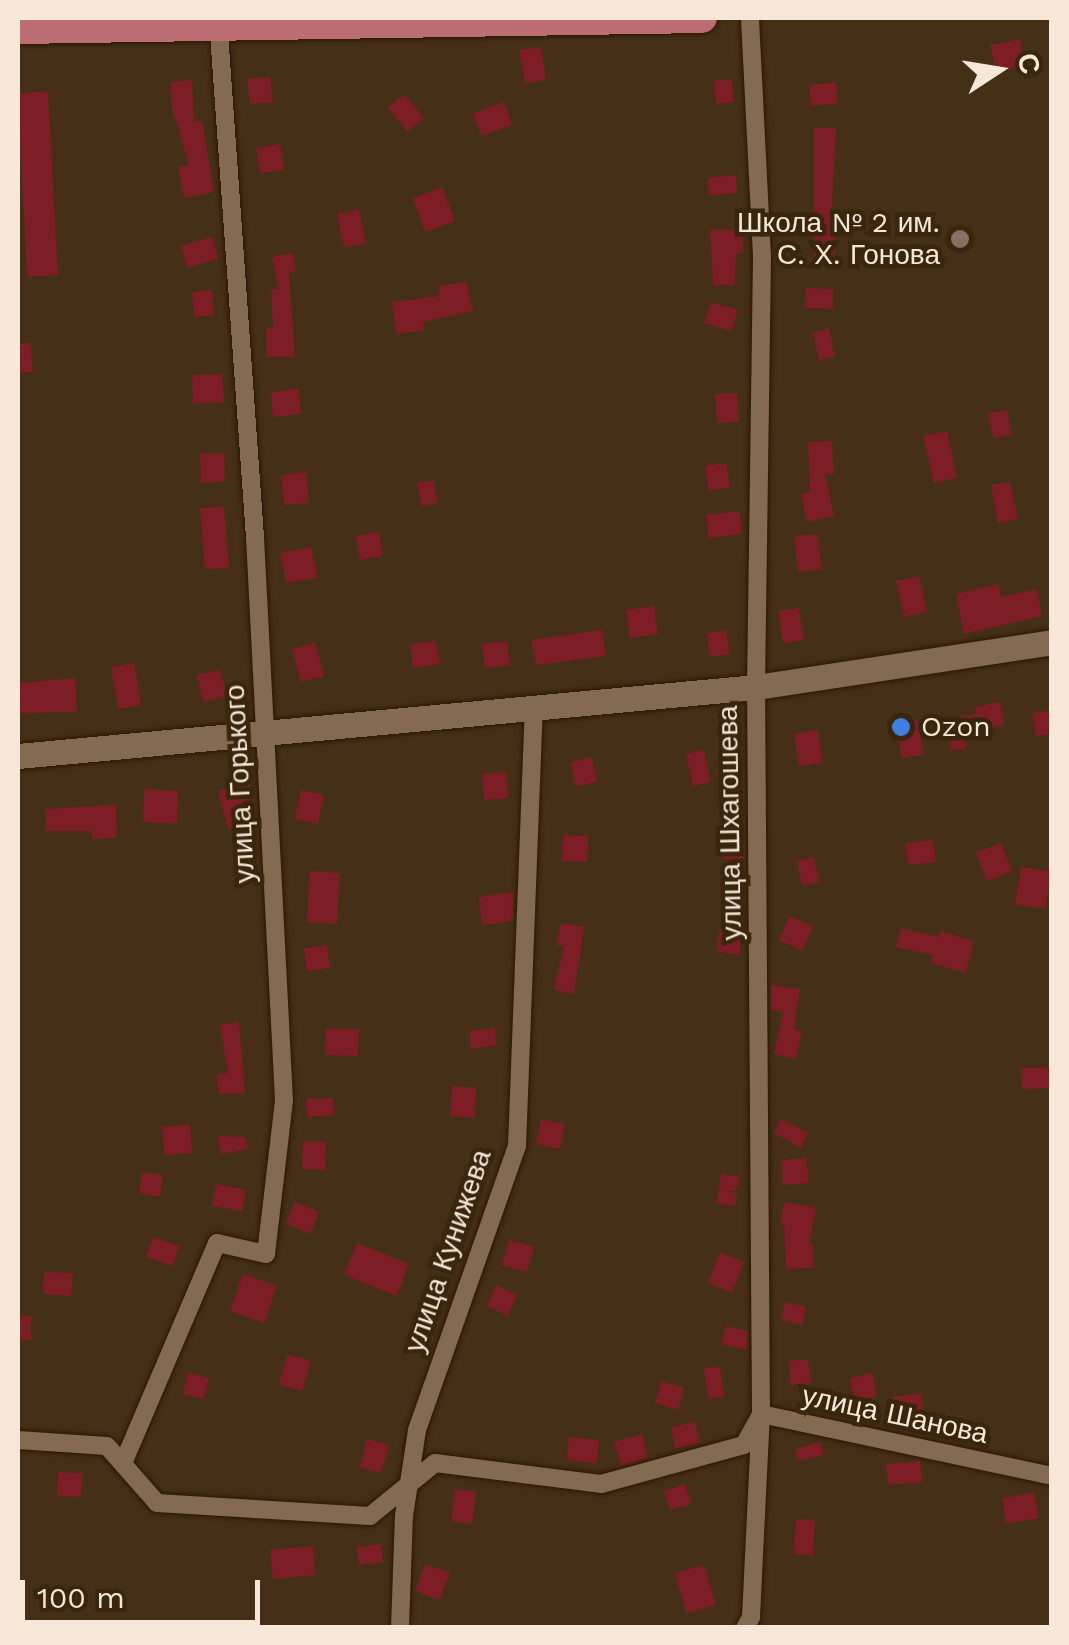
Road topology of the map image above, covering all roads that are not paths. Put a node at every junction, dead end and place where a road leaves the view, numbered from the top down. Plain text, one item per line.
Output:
1 (702, 18) edge
2 (750, 18) edge
3 (218, 21) edge
4 (18, 30) edge
5 (1052, 642) edge
6 (756, 687) junction
7 (534, 710) junction
8 (265, 734) junction
9 (18, 756) edge
10 (761, 1414) junction
11 (18, 1440) edge
12 (124, 1462) junction
13 (1052, 1476) edge
14 (409, 1484) junction
15 (400, 1628) edge
16 (746, 1628) edge

1 - 3 highway
2 - 6 street, улица Шхагошева
3 - 4 highway
3 - 8 street, улица Горького
5 - 6 street
6 - 7 street
6 - 10 street, улица Шхагошева
7 - 8 street
7 - 14 street, улица Кунижева
8 - 9 street
8 - 12 street, улица Горького
10 - 13 street, улица Шанова
10 - 14 street, улица Шанова
10 - 16 street, улица Шхагошева
11 - 12 street, улица Шанова
12 - 14 street, улица Шанова
14 - 15 street, улица Кунижева

